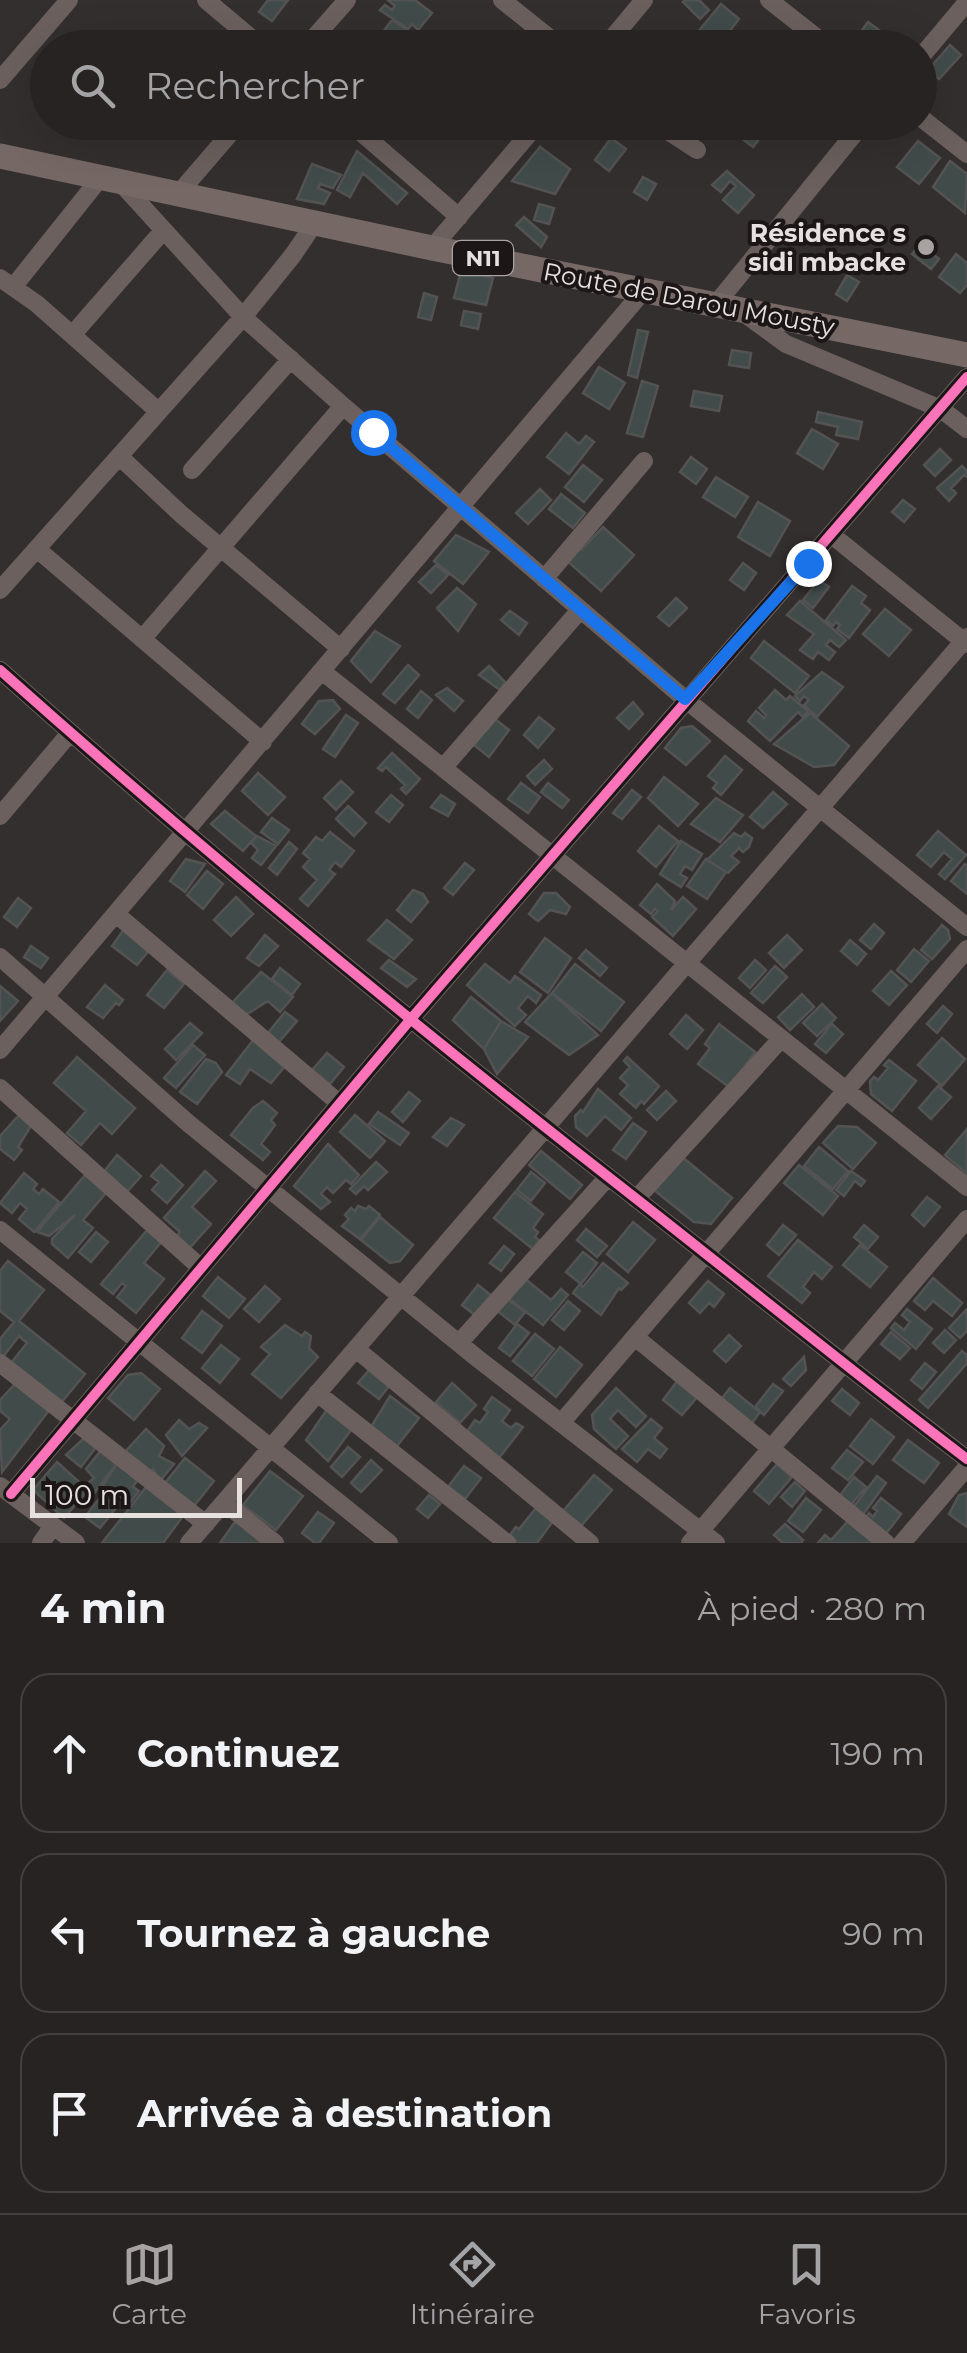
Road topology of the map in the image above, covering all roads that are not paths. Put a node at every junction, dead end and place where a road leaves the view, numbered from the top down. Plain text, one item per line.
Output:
1 (40, 0) edge
2 (69, 0) edge
3 (206, 0) edge
4 (347, 0) edge
5 (502, 0) edge
6 (644, 0) edge
7 (769, 0) edge
8 (961, 3) edge
9 (56, 15) junction
10 (43, 30) edge
11 (242, 30) edge
12 (321, 30) edge
13 (540, 30) edge
14 (619, 30) edge
15 (807, 30) edge
16 (937, 35) edge
17 (30, 45) edge
18 (0, 80) edge
19 (937, 130) edge
20 (225, 140) edge
21 (370, 140) edge
22 (524, 140) edge
23 (682, 140) edge
24 (850, 140) edge
25 (697, 150) dead end
26 (967, 154) edge
27 (0, 156) edge
28 (110, 179) junction
29 (180, 193) junction
30 (458, 217) junction
31 (316, 221) junction
32 (162, 232) junction
33 (432, 248) junction
34 (7, 282) edge
35 (645, 290) junction
36 (726, 306) junction
37 (243, 317) junction
38 (73, 334) junction
39 (967, 355) edge
40 (290, 360) junction
41 (967, 378) edge
42 (343, 406) junction
43 (940, 409) junction
44 (158, 411) junction
45 (967, 429) edge
46 (120, 457) junction
47 (644, 461) dead end
48 (192, 470) dead end
49 (461, 510) junction
50 (833, 536) junction
51 (221, 547) junction
52 (37, 549) junction
53 (544, 579) junction
54 (0, 590) edge
55 (580, 610) junction
56 (142, 639) junction
57 (966, 640) edge
58 (341, 649) junction
59 (0, 670) edge
60 (322, 672) junction
61 (685, 699) junction
62 (70, 733) junction
63 (263, 742) junction
64 (443, 768) junction
65 (820, 808) junction
66 (0, 816) edge
67 (185, 832) junction
68 (553, 856) junction
69 (116, 914) junction
70 (967, 927) edge
71 (967, 949) edge
72 (0, 957) edge
73 (687, 963) junction
74 (46, 997) junction
75 (410, 1020) junction
76 (781, 1038) junction
77 (0, 1050) edge
78 (0, 1088) edge
79 (846, 1090) junction
80 (339, 1103) junction
81 (546, 1128) junction
82 (608, 1177) junction
83 (967, 1187) edge
84 (268, 1188) junction
85 (636, 1199) junction
86 (967, 1220) edge
87 (0, 1230) edge
88 (705, 1255) junction
89 (200, 1267) junction
90 (402, 1295) junction
91 (634, 1337) junction
92 (139, 1342) junction
93 (459, 1343) junction
94 (356, 1349) junction
95 (0, 1362) edge
96 (842, 1364) junction
97 (318, 1393) junction
98 (74, 1421) junction
99 (560, 1423) junction
100 (270, 1449) junction
101 (769, 1450) junction
102 (967, 1459) edge
103 (967, 1467) edge
104 (6, 1490) edge
105 (225, 1503) junction
106 (206, 1524) junction
107 (54, 1526) junction
108 (695, 1537) edge
109 (41, 1543) edge
110 (76, 1543) edge
111 (189, 1543) edge
112 (275, 1543) edge
113 (388, 1543) edge
114 (507, 1543) edge
115 (590, 1543) edge
116 (716, 1543) edge
117 (886, 1543) edge
118 (902, 1543) edge

1 - 9 street
2 - 9 street
3 - 11 street
4 - 12 street
5 - 13 street
6 - 14 street
7 - 15 street
8 - 16 street
9 - 10 street
17 - 18 street
19 - 26 street
20 - 29 street
21 - 30 street
22 - 30 street
23 - 25 street
24 - 36 street
27 - 28 main road, Route de Darou Mousty / N11
28 - 29 main road, Route de Darou Mousty / N11
28 - 32 street
28 - 34 street
29 - 31 main road, Route de Darou Mousty / N11
30 - 33 street
31 - 33 main road, Route de Darou Mousty / N11
31 - 37 street
32 - 37 street
32 - 38 street
33 - 35 main road, Route de Darou Mousty / N11
34 - 38 street
35 - 36 main road, Route de Darou Mousty / N11
35 - 49 street
36 - 39 main road, Route de Darou Mousty / N11
36 - 43 street
37 - 40 street
37 - 44 street
38 - 44 street
40 - 42 street
40 - 48 street
41 - 43 street
42 - 49 street
42 - 51 street
43 - 45 street
43 - 50 street
44 - 46 street
46 - 51 street
46 - 52 street
47 - 53 street
49 - 53 street
49 - 58 street
50 - 57 street
50 - 61 street
51 - 56 street
51 - 58 street
52 - 54 street
52 - 56 street
53 - 55 street
55 - 61 street
55 - 64 street
56 - 63 street
57 - 65 street
58 - 60 street
59 - 62 street
60 - 63 street
60 - 64 street
61 - 65 street
61 - 68 street
62 - 66 street
62 - 67 street
63 - 67 street
64 - 68 street
65 - 70 street
65 - 73 street
67 - 69 street
67 - 75 street
68 - 73 street
68 - 75 street
69 - 74 street
69 - 80 street
71 - 79 street
72 - 74 street
73 - 76 street
73 - 81 street
74 - 77 street
74 - 84 street
75 - 80 street
75 - 81 street
76 - 79 street
76 - 85 street
78 - 89 street
79 - 83 street
79 - 88 street
80 - 84 street
81 - 82 street
81 - 90 street
82 - 85 street
82 - 93 street
84 - 89 street
84 - 90 street
85 - 88 street
86 - 96 street
87 - 92 street
88 - 91 street
88 - 96 street
89 - 92 street
90 - 93 street
90 - 94 street
91 - 99 street
91 - 101 street
92 - 98 street
92 - 100 street
93 - 99 street
94 - 97 street
94 - 115 street
95 - 98 street
96 - 101 street
96 - 102 street
97 - 100 street
97 - 114 street
98 - 104 street
98 - 106 street
99 - 108 street
100 - 105 street
100 - 113 street
101 - 108 street
101 - 117 street
103 - 118 street
104 - 107 street
105 - 106 street
105 - 112 street
106 - 111 street
107 - 109 street
107 - 110 street
108 - 116 street

